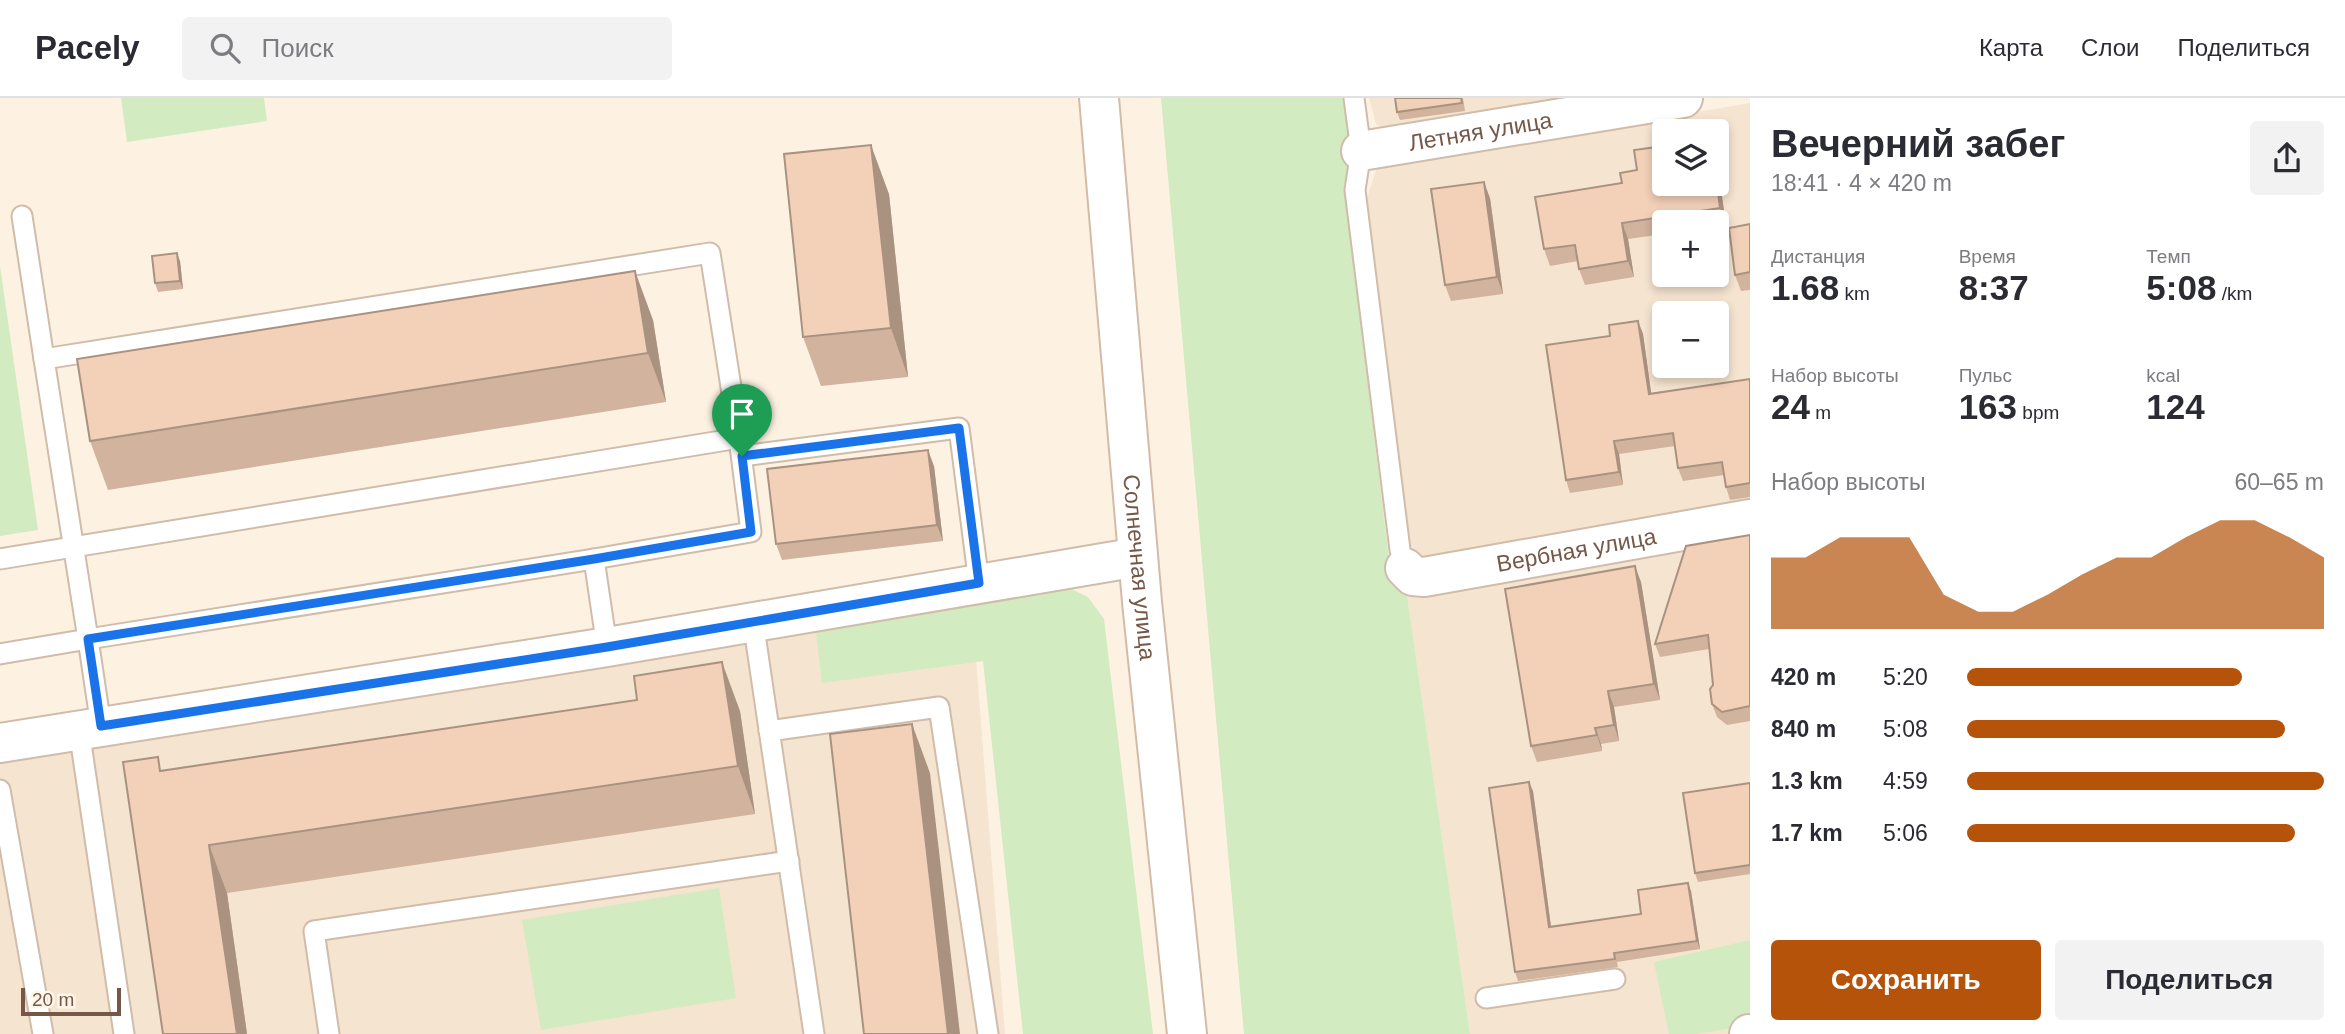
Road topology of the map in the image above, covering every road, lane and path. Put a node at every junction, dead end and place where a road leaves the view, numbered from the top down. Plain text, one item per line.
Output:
1 (1100, 98) edge
2 (1354, 98) edge
3 (1683, 98) edge
4 (1362, 151) junction
5 (22, 216) dead end
6 (44, 359) junction
7 (740, 447) junction
8 (1750, 519) edge
9 (74, 546) junction
10 (1138, 557) junction
11 (0, 559) edge
12 (594, 559) junction
13 (1405, 568) joint
14 (979, 583) junction
15 (753, 621) junction
16 (88, 639) junction
17 (607, 647) junction
18 (0, 654) edge
19 (90, 728) junction
20 (769, 731) junction
21 (0, 743) edge
22 (0, 790) edge
23 (789, 861) junction
24 (1615, 979) dead end
25 (1486, 998) dead end
26 (43, 1034) edge
27 (124, 1034) edge
28 (329, 1034) edge
29 (814, 1034) edge
30 (988, 1034) edge
31 (1187, 1034) edge

1 - 10 street, Солнечная улица
2 - 4 lane
3 - 4 street, Летняя улица
4 - 13 lane
5 - 6 lane
6 - 7 lane
6 - 9 lane
7 - 9 lane
7 - 12 lane
7 - 14 lane
8 - 13 street, Вербная улица
9 - 11 lane
9 - 16 lane
10 - 14 street
10 - 31 street, Солнечная улица
12 - 16 lane
12 - 17 lane
14 - 15 street
15 - 17 street
15 - 20 lane
16 - 18 lane
16 - 19 lane
17 - 19 street
19 - 21 street
19 - 27 lane
20 - 23 lane
20 - 30 lane
22 - 26 lane
23 - 28 lane
23 - 29 lane
24 - 25 lane

